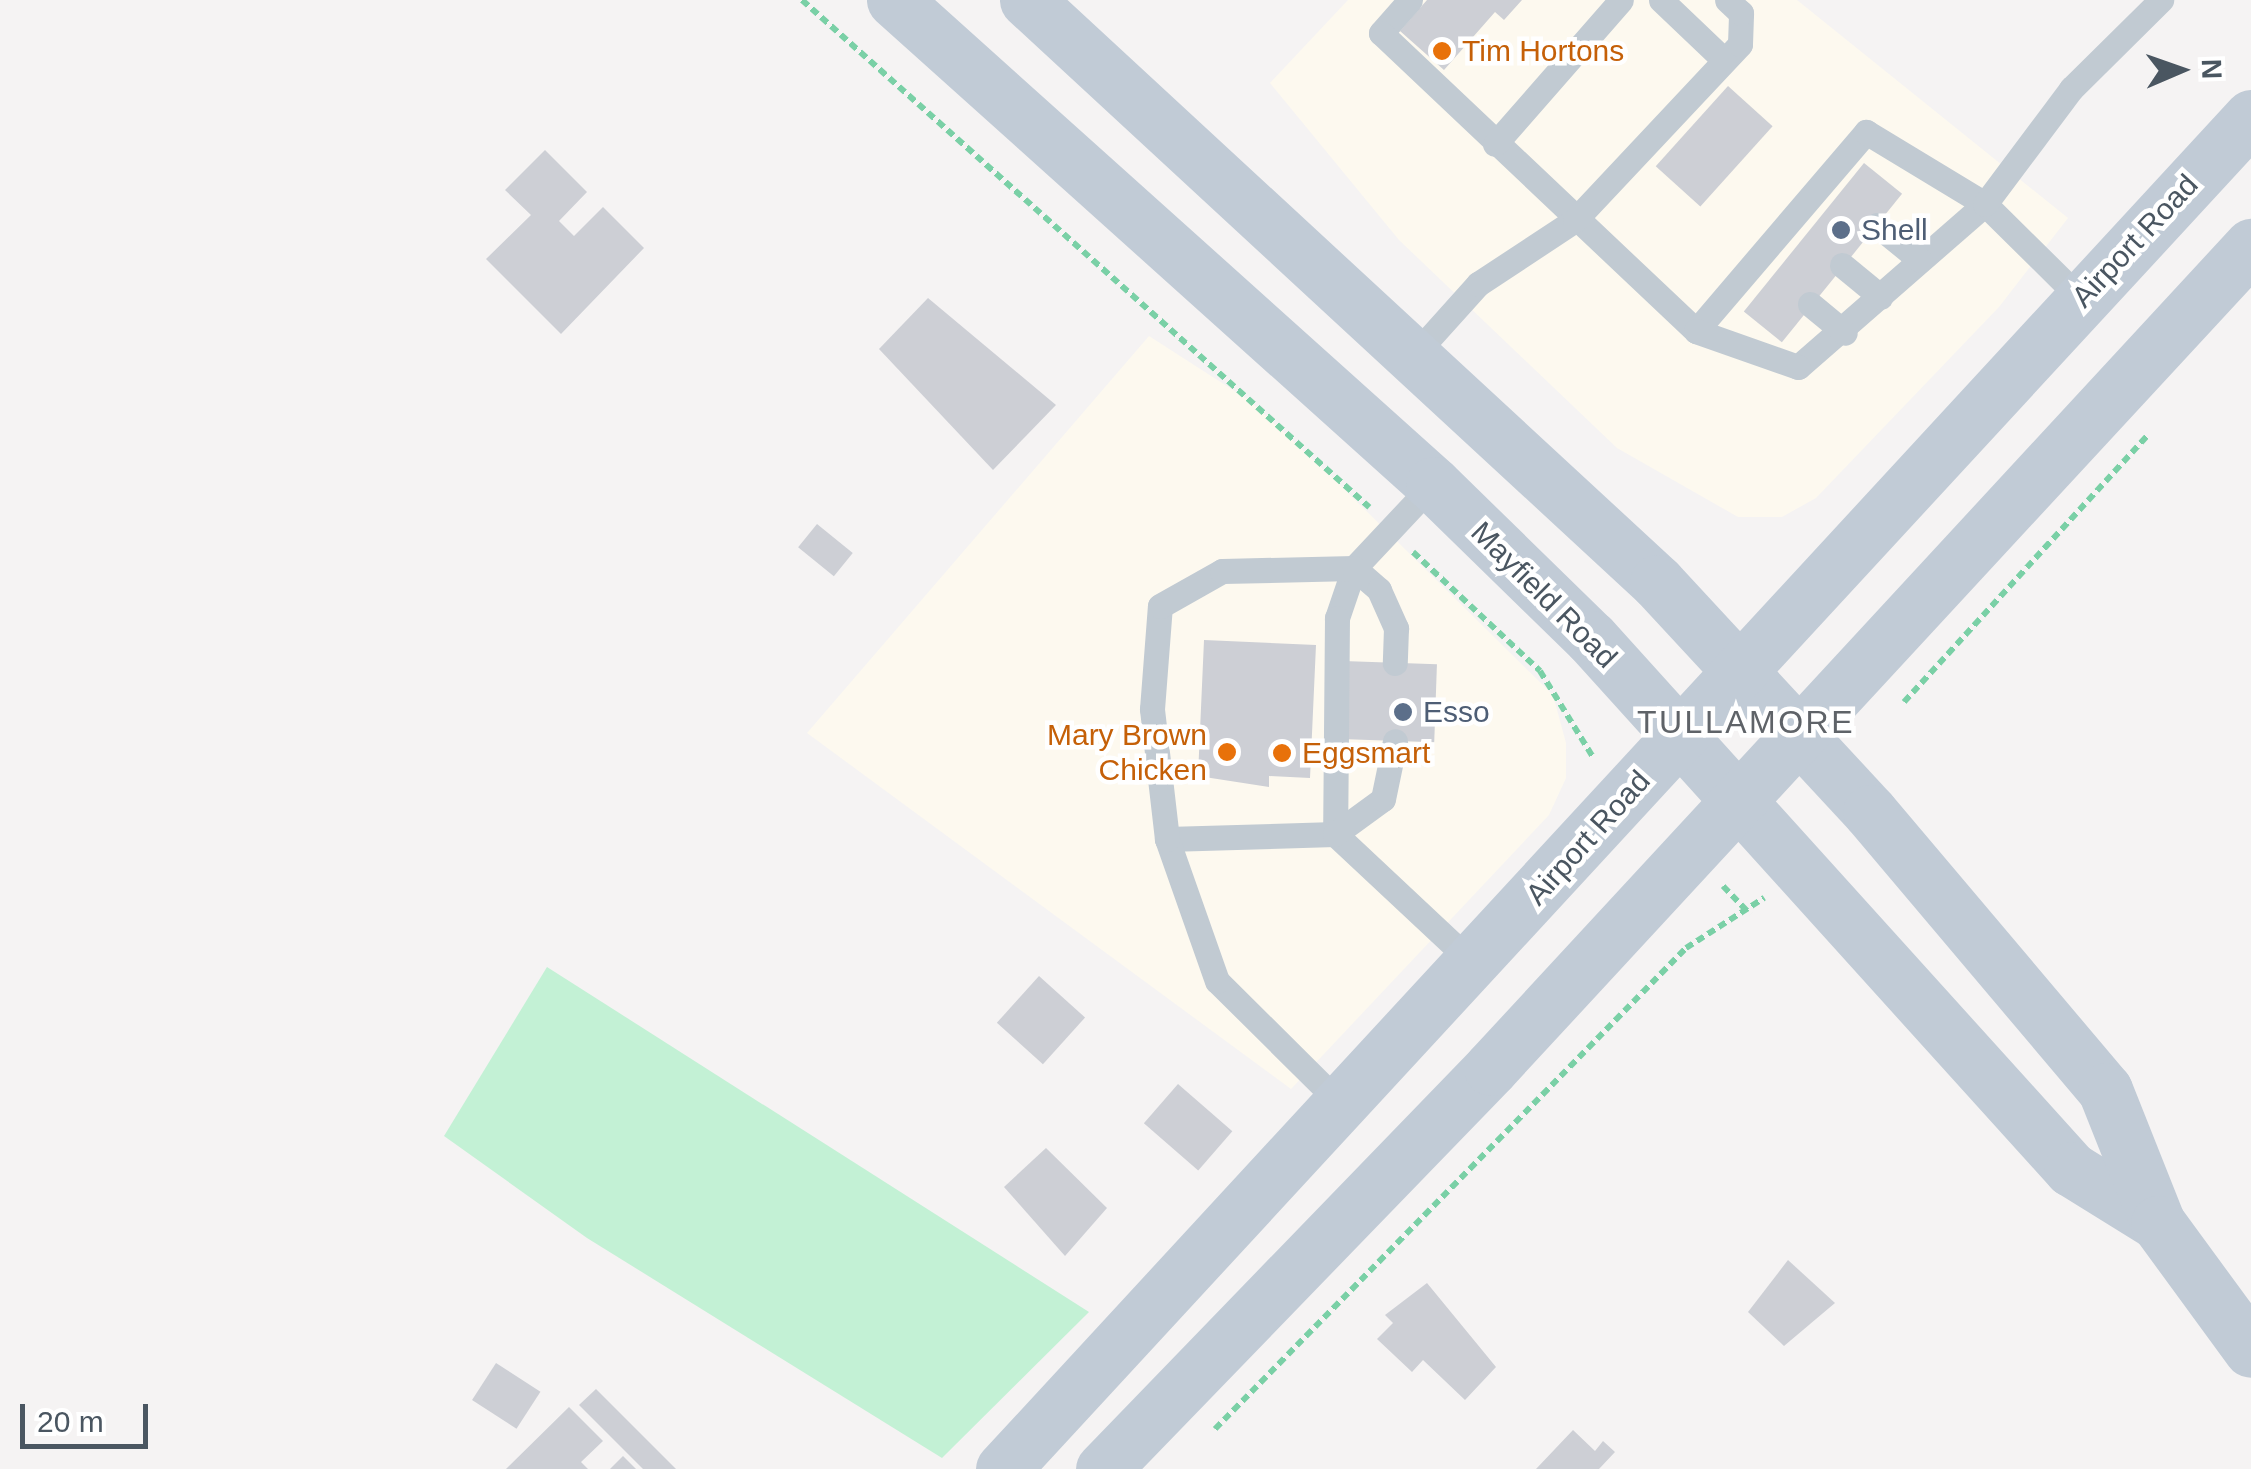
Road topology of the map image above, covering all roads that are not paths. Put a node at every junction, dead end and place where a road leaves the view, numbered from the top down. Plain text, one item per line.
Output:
1 (894, 0) edge
2 (1410, 0) edge
3 (1622, 0) edge
4 (1661, 0) edge
5 (1727, 0) edge
6 (2161, 0) edge
7 (1043, 5) edge
8 (1724, 60) junction
9 (2251, 117) edge
10 (1495, 144) junction
11 (1986, 204) junction
12 (1575, 220) junction
13 (1877, 225) dead end
14 (2251, 246) edge
15 (1920, 260) junction
16 (1842, 265) dead end
17 (1881, 298) junction
18 (2081, 299) junction
19 (1810, 304) dead end
20 (1696, 331) junction
21 (1844, 333) junction
22 (1416, 353) junction
23 (1433, 484) junction
24 (1354, 568) junction
25 (1396, 663) dead end
26 (1739, 670) junction
27 (1681, 735) junction
28 (1799, 735) junction
29 (1394, 741) dead end
30 (1740, 799) junction
31 (1335, 834) junction
32 (1167, 839) junction
33 (1474, 964) junction
34 (1343, 1106) junction
35 (2158, 1223) junction
36 (2251, 1350) edge
37 (1003, 1469) edge
38 (1104, 1469) edge

1 - 23 main road, Mayfield Road
2 - 10 lane
3 - 10 lane
4 - 8 lane
5 - 8 lane
6 - 11 lane
7 - 22 main road, Mayfield Road
8 - 12 lane
9 - 18 main road, Airport Road
10 - 12 lane
11 - 15 lane
11 - 18 lane
11 - 20 lane
12 - 20 lane
12 - 22 lane
13 - 15 lane
14 - 28 main road
15 - 17 lane
16 - 17 lane
17 - 21 lane
18 - 26 main road, Airport Road
19 - 21 lane
20 - 21 lane
22 - 26 main road, Mayfield Road
23 - 24 lane
23 - 27 main road, Mayfield Road
24 - 25 lane
24 - 31 lane
24 - 32 lane
26 - 27 main road, Airport Road
26 - 28 main road, Mayfield Road
27 - 30 main road, Mayfield Road
27 - 33 main road, Airport Road
28 - 30 main road
28 - 35 main road, Mayfield Road
29 - 31 lane
30 - 35 main road, Mayfield Road
30 - 38 main road
31 - 32 lane
31 - 33 lane
32 - 34 lane
33 - 34 main road, Airport Road
34 - 37 main road, Airport Road
35 - 36 main road, Mayfield Road

